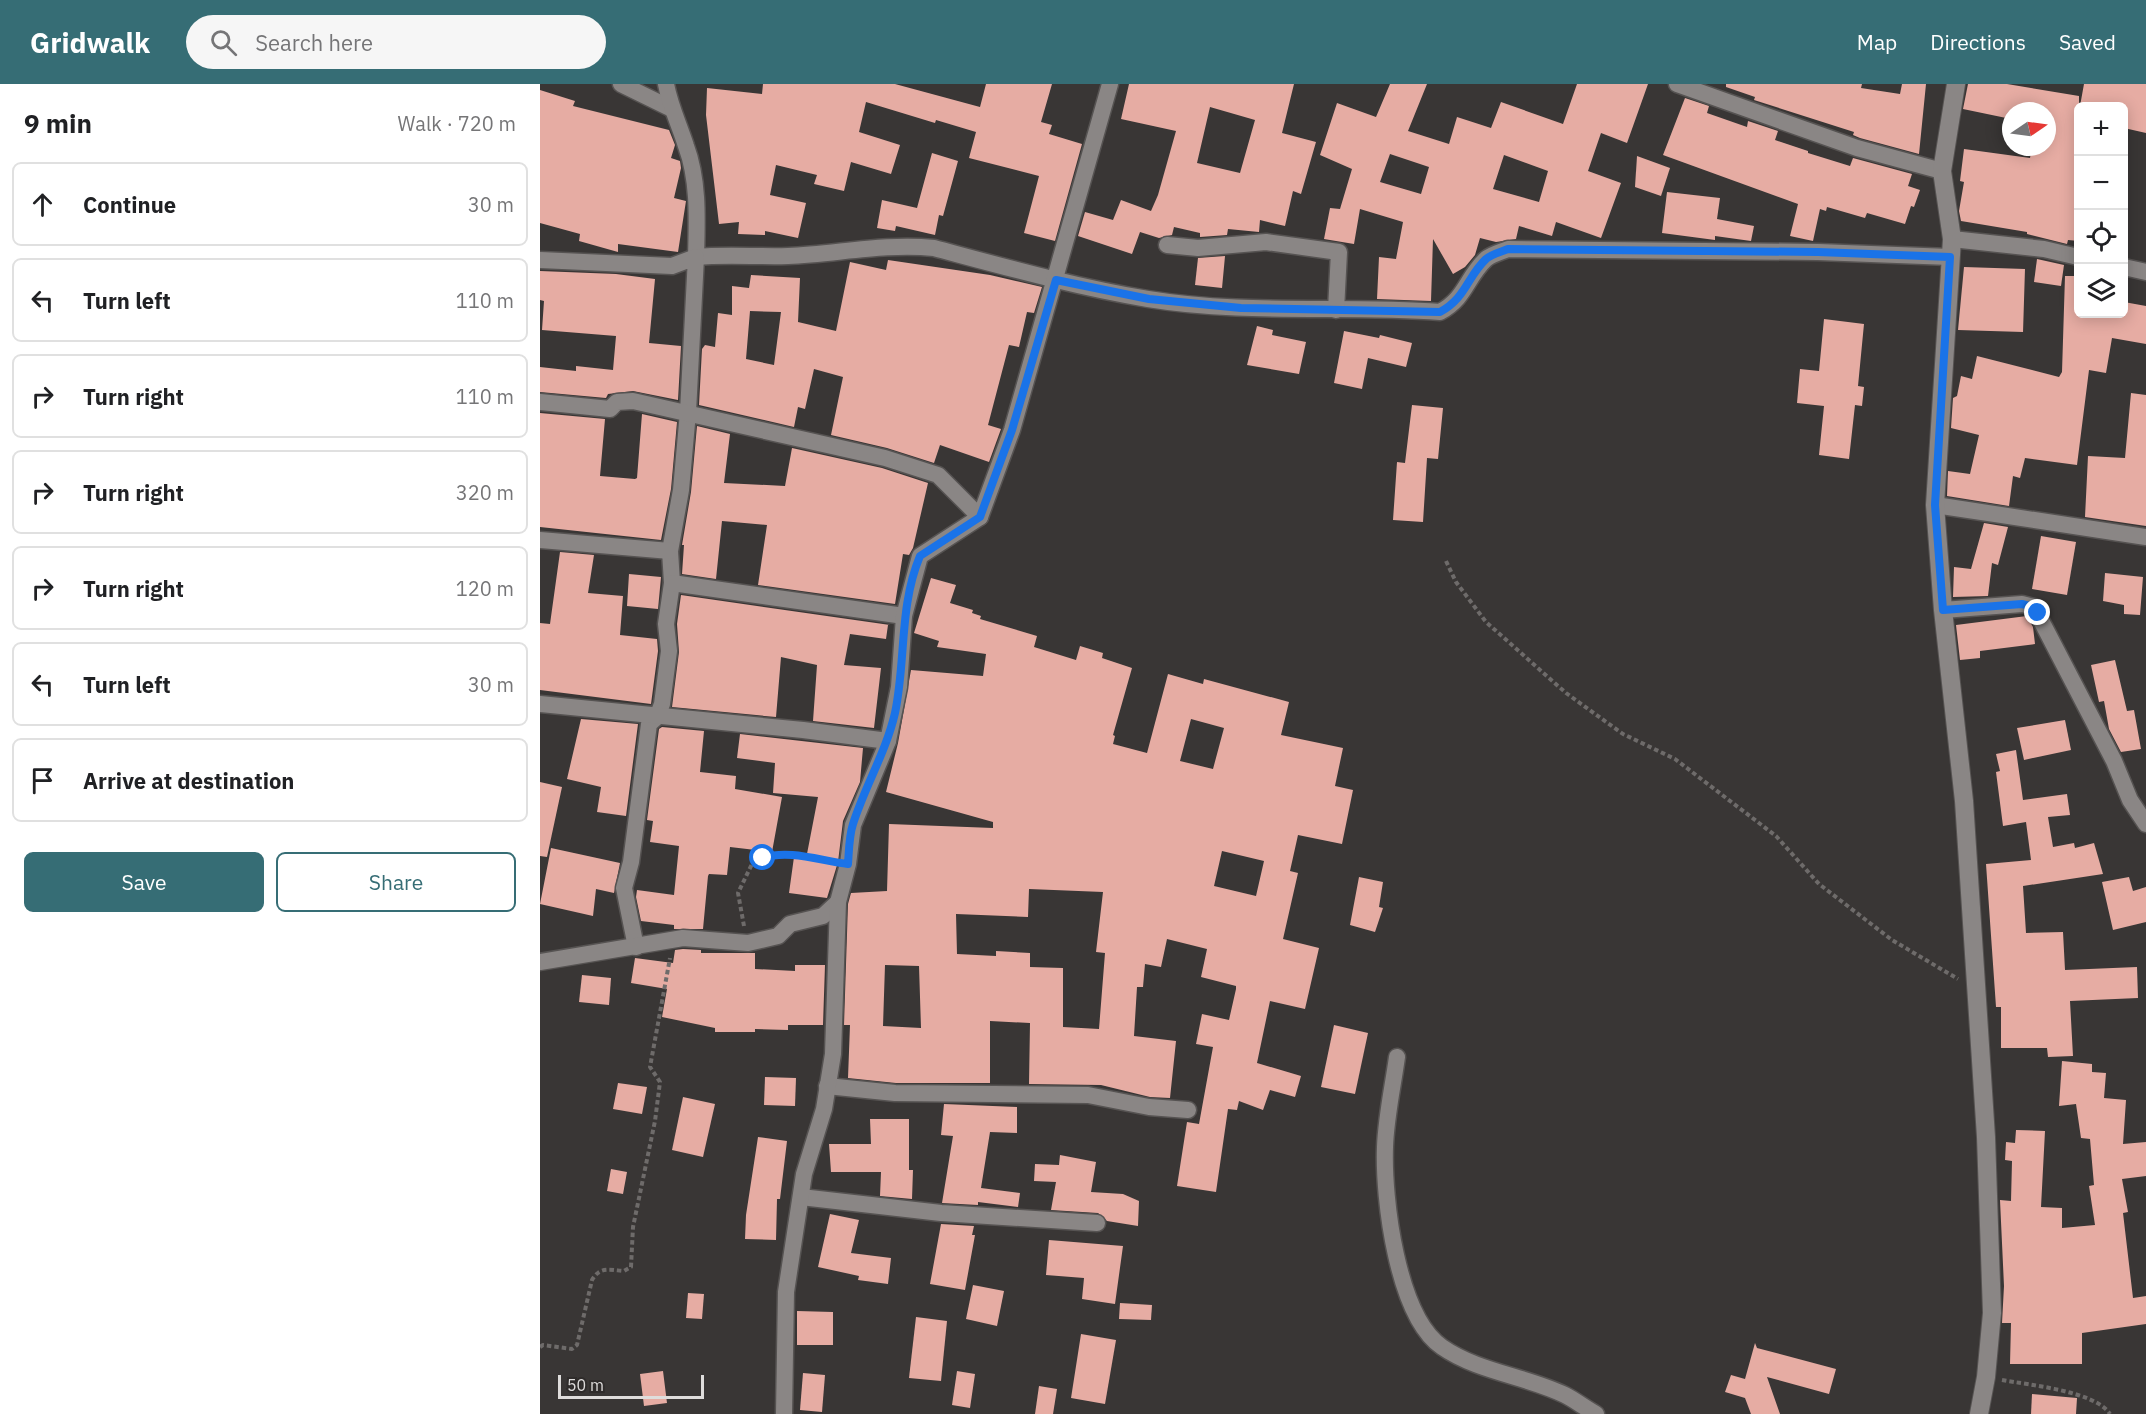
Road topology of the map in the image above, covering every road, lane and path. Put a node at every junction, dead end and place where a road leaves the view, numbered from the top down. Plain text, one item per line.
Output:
1 (621, 84) edge
2 (666, 84) edge
3 (1110, 84) edge
4 (1677, 84) edge
5 (1956, 84) edge
6 (670, 108) junction
7 (1942, 171) junction
8 (1167, 245) dead end
9 (1951, 248) junction
10 (2074, 256) edge
11 (696, 257) junction
12 (540, 260) edge
13 (2128, 268) edge
14 (2146, 272) edge
15 (1056, 280) junction
16 (1336, 310) junction
17 (540, 402) edge
18 (688, 412) junction
19 (1935, 505) junction
20 (980, 517) junction
21 (2146, 537) edge
22 (540, 540) edge
23 (670, 551) junction
24 (1446, 561) dead end
25 (672, 583) junction
26 (1943, 610) junction
27 (904, 615) junction
28 (540, 704) edge
29 (657, 717) junction
30 (888, 741) junction
31 (2146, 824) edge
32 (848, 864) junction
33 (838, 902) junction
34 (683, 938) junction
35 (748, 944) junction
36 (636, 947) junction
37 (540, 963) edge
38 (1976, 991) junction
39 (1397, 1056) dead end
40 (827, 1086) junction
41 (1188, 1110) dead end
42 (801, 1197) junction
43 (1096, 1223) dead end
44 (540, 1347) edge
45 (1986, 1377) junction
46 (784, 1414) edge
47 (1596, 1414) edge
48 (1979, 1414) edge
49 (2110, 1414) edge

1 - 6 street
2 - 6 street
3 - 15 street
4 - 7 street
5 - 7 street
6 - 11 street
7 - 9 street
8 - 16 street
9 - 10 street
9 - 16 street
9 - 19 street
11 - 12 street
11 - 15 street
11 - 18 street
13 - 14 street
15 - 16 street
15 - 20 street
17 - 18 street
18 - 20 street
18 - 23 street
19 - 21 street
19 - 26 street
20 - 27 street
22 - 23 street
23 - 25 street
24 - 38 path
25 - 27 street
25 - 29 street
26 - 31 street
26 - 38 street
27 - 30 street
28 - 29 street
29 - 30 street
29 - 36 street
30 - 32 street
32 - 33 street
32 - 35 path
33 - 35 street
33 - 40 street
34 - 35 street
34 - 36 street
34 - 44 path
36 - 37 street
38 - 45 street
39 - 47 street
40 - 41 street
40 - 42 street
42 - 43 street
42 - 46 street
45 - 48 street
45 - 49 path

